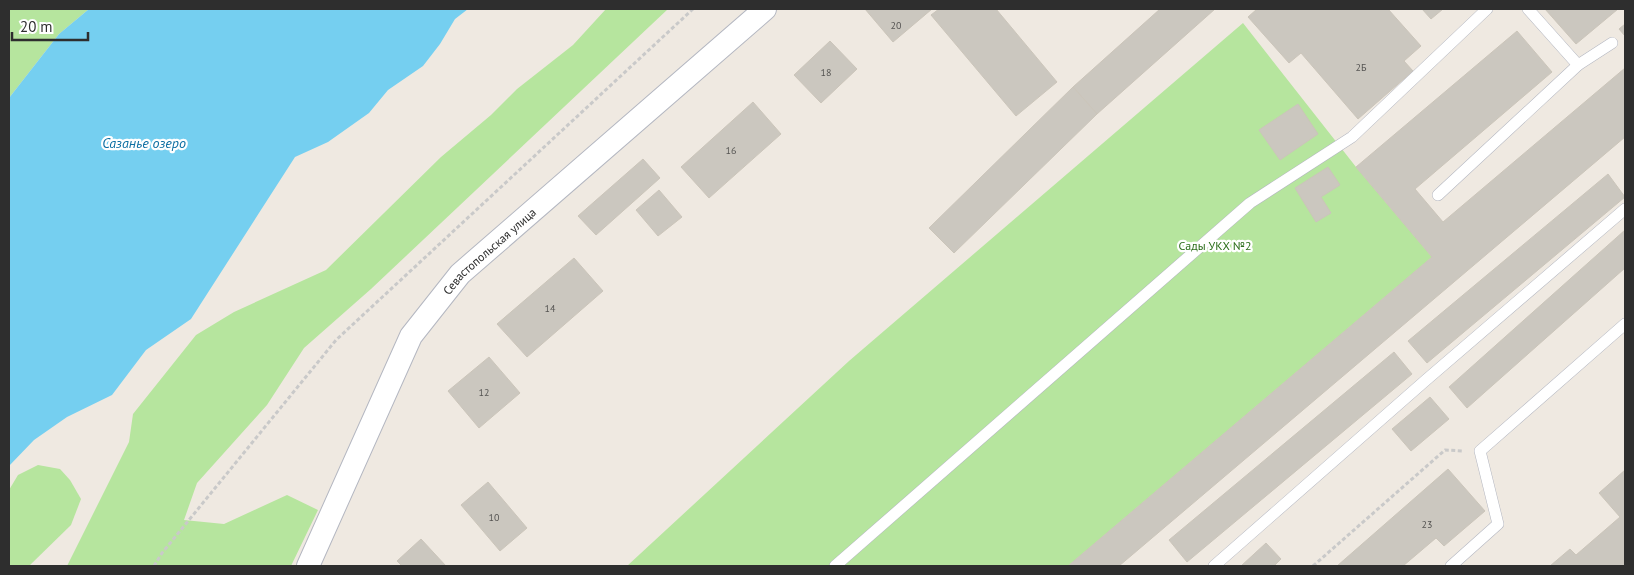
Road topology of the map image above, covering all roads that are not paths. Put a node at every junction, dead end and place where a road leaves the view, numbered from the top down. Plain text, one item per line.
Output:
1 (765, 9) edge
2 (1487, 9) edge
3 (1528, 9) edge
4 (1612, 43) dead end
5 (1578, 65) junction
6 (1438, 195) dead end
7 (1625, 209) edge
8 (1625, 324) edge
9 (308, 566) edge
10 (835, 566) edge
11 (1214, 566) edge
12 (1451, 566) edge

1 - 9 street, Севастопольская улица
2 - 10 lane
3 - 5 lane
4 - 5 lane
5 - 6 lane
7 - 11 lane
8 - 12 lane

